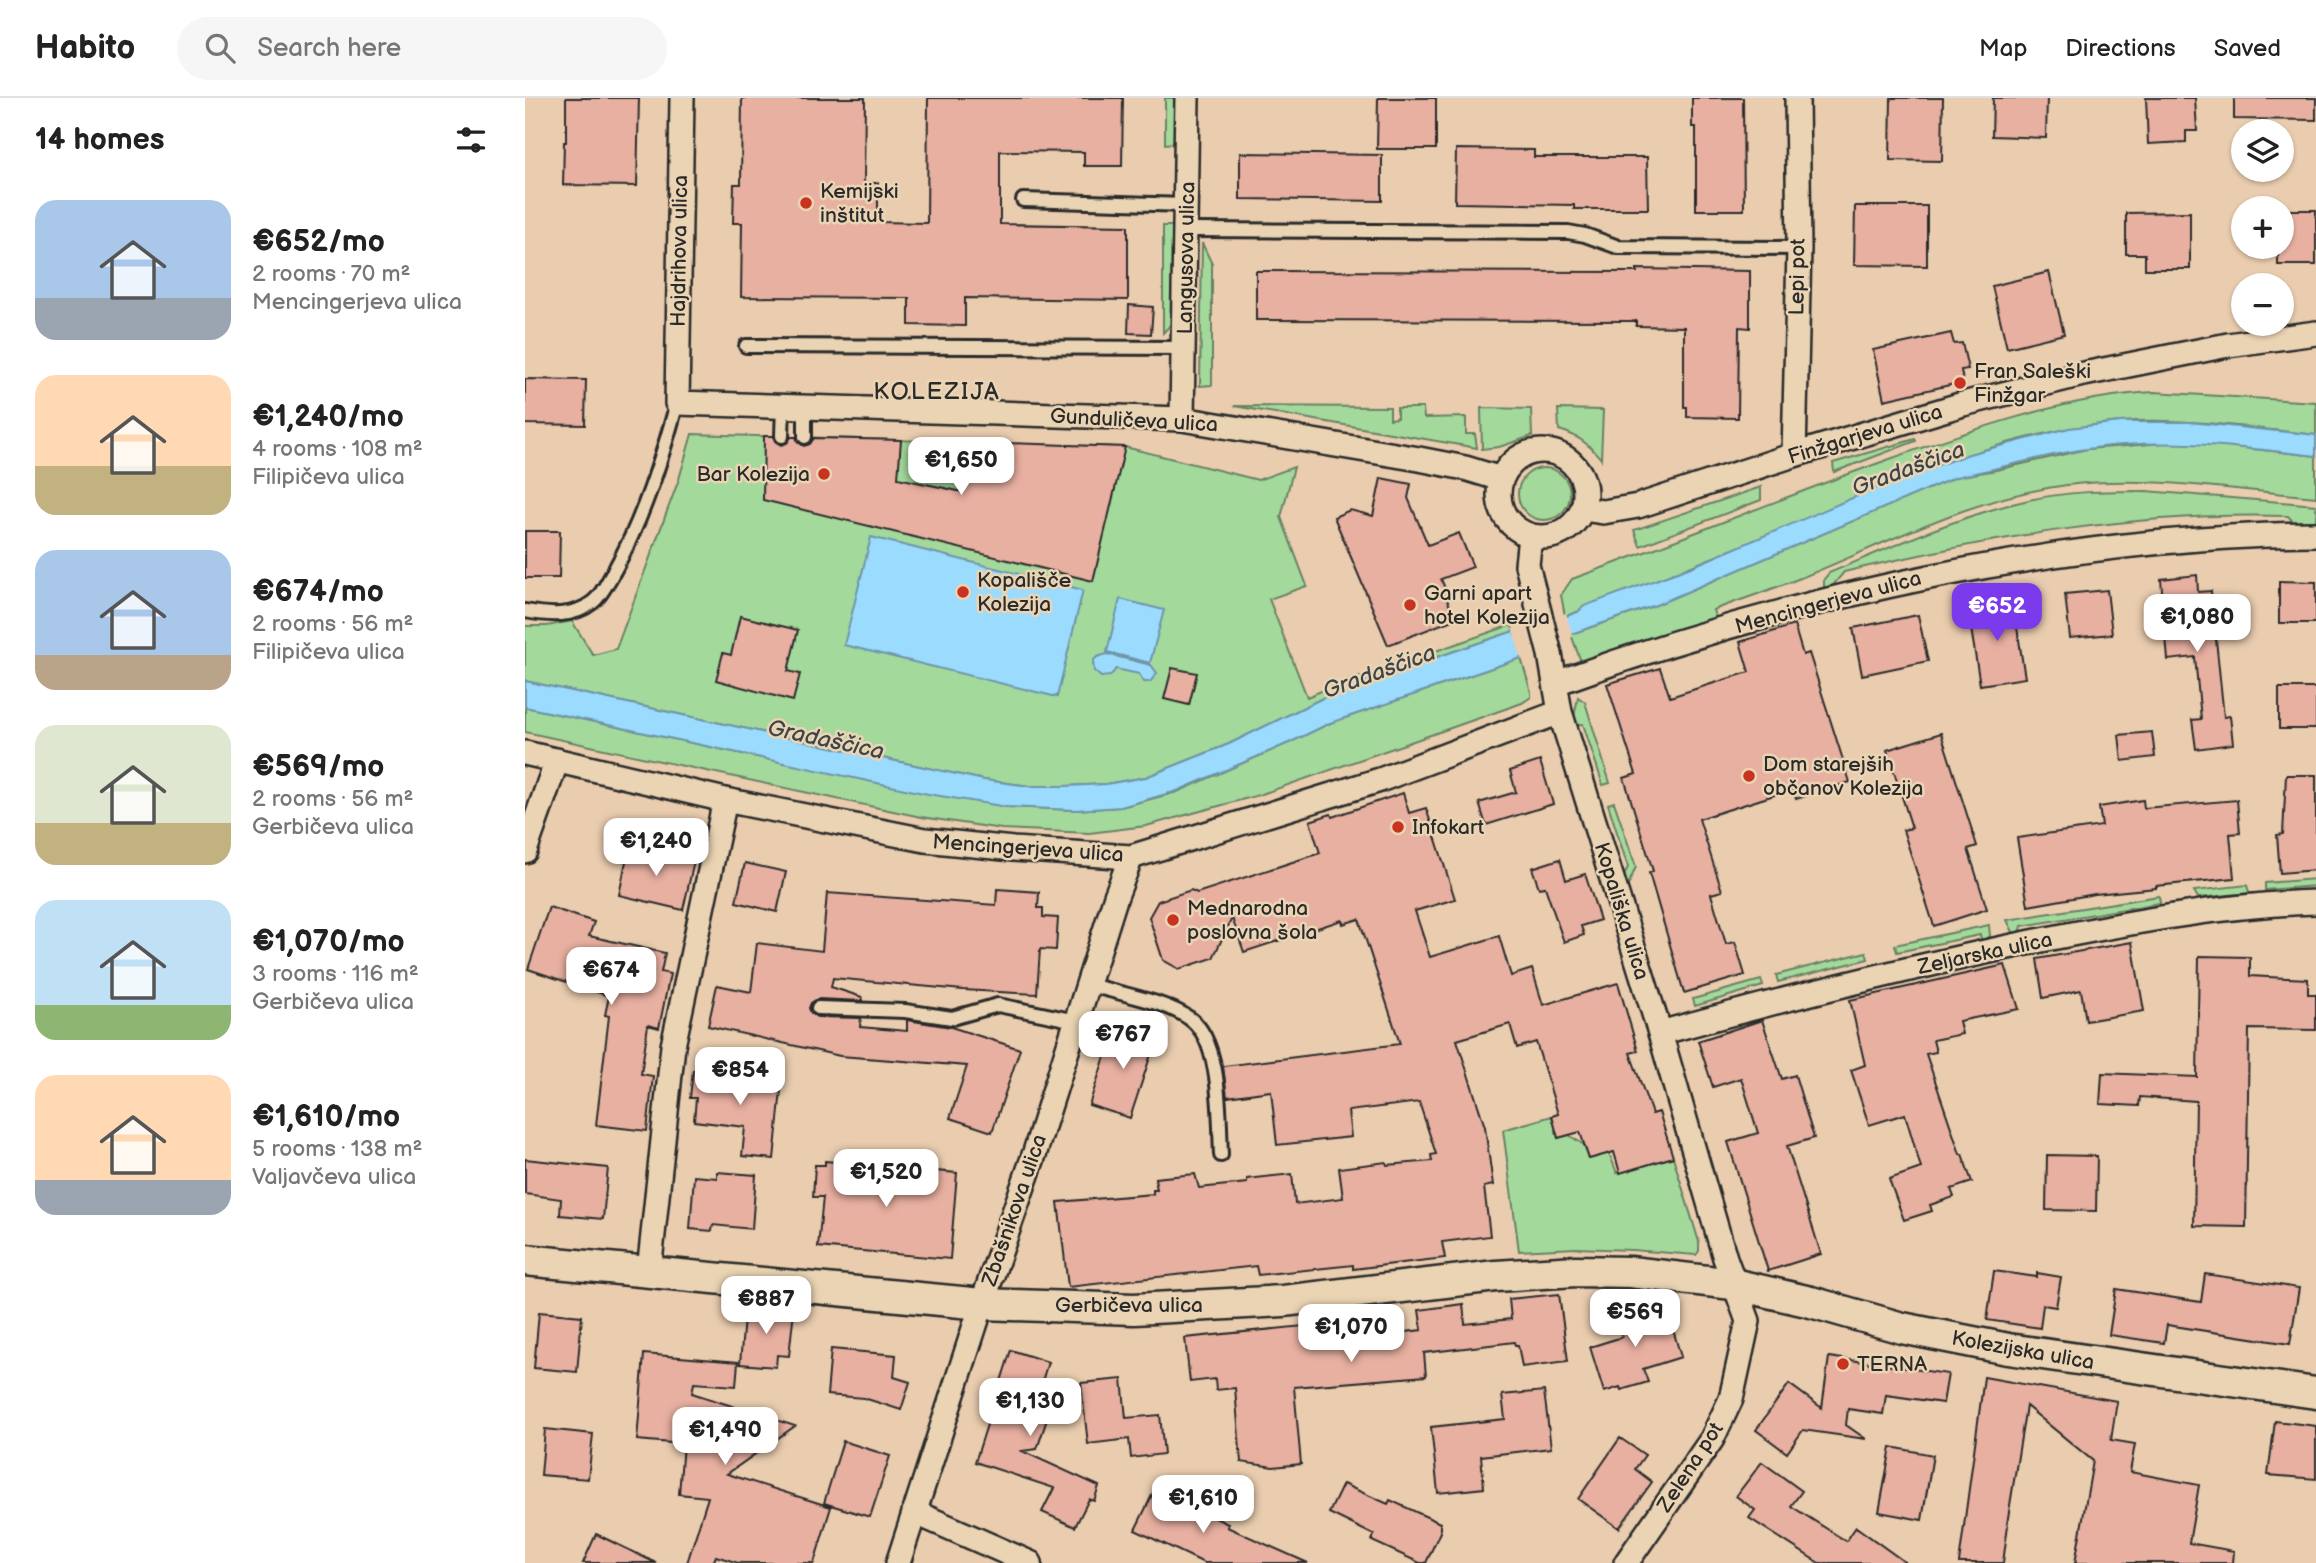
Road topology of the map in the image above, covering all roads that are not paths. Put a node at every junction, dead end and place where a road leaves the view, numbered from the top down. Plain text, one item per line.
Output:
1 (682, 98) edge
2 (1188, 98) edge
3 (1797, 98) edge
4 (1023, 200) dead end
5 (1186, 205) junction
6 (1187, 230) junction
7 (1799, 248) junction
8 (2316, 333) edge
9 (746, 346) dead end
10 (1185, 348) junction
11 (677, 403) junction
12 (794, 407) junction
13 (1182, 419) junction
14 (782, 436) dead end
15 (804, 437) dead end
16 (1794, 455) junction
17 (1501, 479) junction
18 (1583, 509) junction
19 (2316, 534) edge
20 (1530, 536) junction
21 (525, 611) edge
22 (1556, 683) junction
23 (1560, 712) junction
24 (525, 752) edge
25 (557, 760) junction
26 (725, 800) junction
27 (525, 850) edge
28 (1131, 857) junction
29 (2316, 902) edge
30 (1087, 984) junction
31 (818, 1008) dead end
32 (1076, 1021) junction
33 (1660, 1033) junction
34 (1221, 1155) dead end
35 (525, 1260) edge
36 (649, 1272) junction
37 (1733, 1284) junction
38 (982, 1304) junction
39 (2316, 1393) edge
40 (914, 1512) junction
41 (898, 1563) edge
42 (1030, 1563) edge
43 (1626, 1563) edge

1 - 11 street, Hajdrihova ulica
2 - 5 street, Langusova ulica
3 - 7 street, Lepi pot
4 - 5 lane
5 - 6 street, Langusova ulica
6 - 7 lane
6 - 10 street, Langusova ulica
7 - 16 street, Lepi pot
8 - 16 street, Finžgarjeva ulica
9 - 10 lane
10 - 13 street, Langusova ulica
11 - 12 street, Gunduličeva ulica
11 - 21 lane
12 - 13 street, Gunduličeva ulica
12 - 14 lane
12 - 15 lane
13 - 17 street, Gunduličeva ulica
16 - 18 street, Finžgarjeva ulica
17 - 18 street
17 - 20 street
18 - 20 street
19 - 22 street, Mencingerjeva ulica
20 - 22 street, Kopališka ulica
22 - 23 street, Kopališka ulica
23 - 28 street, Mencingerjeva ulica
23 - 33 street, Kopališka ulica
24 - 25 street, Mencingerjeva ulica
25 - 26 street, Mencingerjeva ulica
25 - 27 street
26 - 28 street, Mencingerjeva ulica
26 - 36 street
28 - 30 street, Zbašnikova ulica
29 - 33 street, Zeljarska ulica
30 - 32 street, Zbašnikova ulica
30 - 34 lane
31 - 32 lane
32 - 38 street, Zbašnikova ulica
33 - 37 street, Kopališka ulica
35 - 36 street, Gerbičeva ulica
36 - 38 street, Gerbičeva ulica
37 - 38 street, Gerbičeva ulica
37 - 39 street, Kolezijska ulica
37 - 43 street, Zelena pot
38 - 40 street, Zbašnikova ulica
40 - 41 street, Zbašnikova ulica
40 - 42 street

